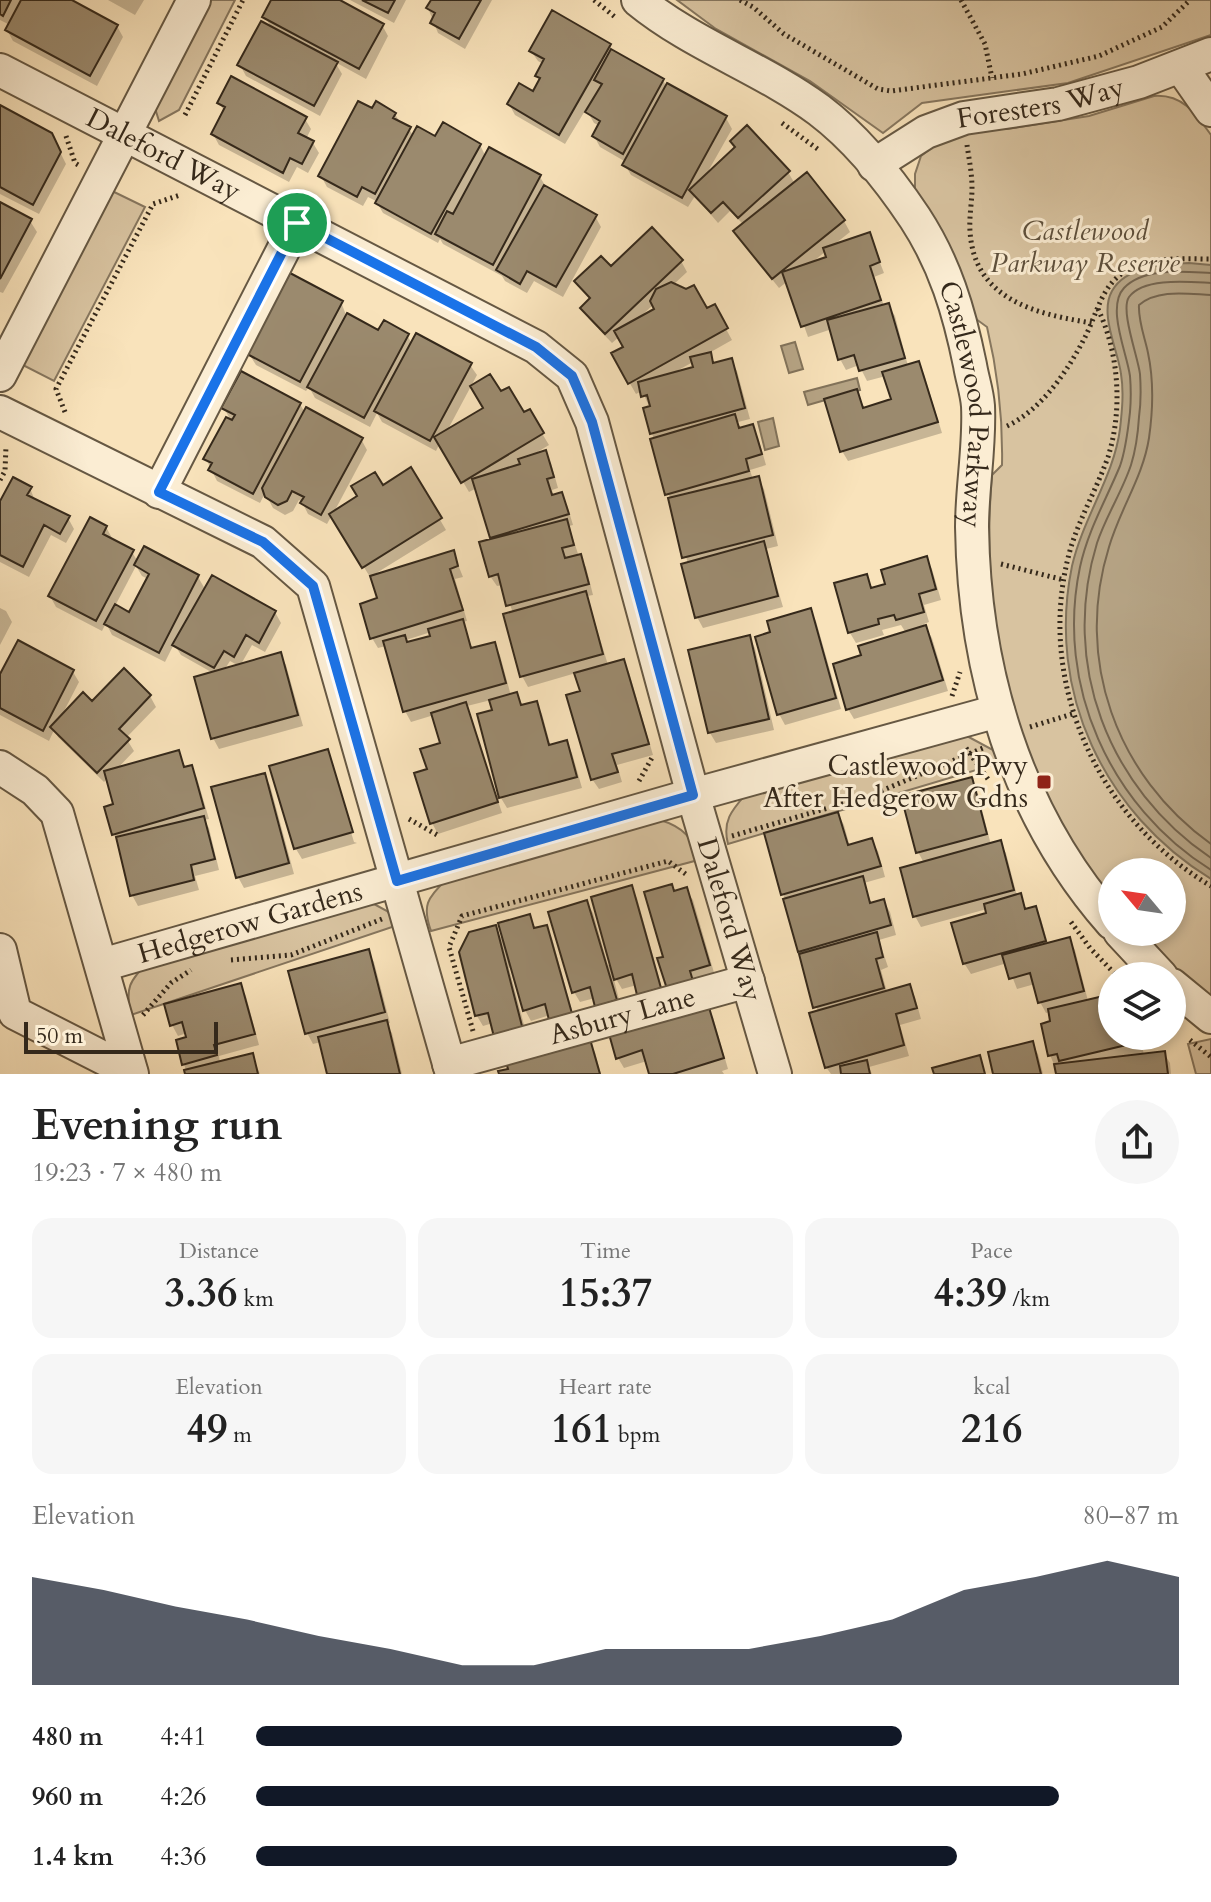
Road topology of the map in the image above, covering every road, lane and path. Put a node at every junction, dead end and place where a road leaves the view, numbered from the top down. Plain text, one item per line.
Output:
1 (194, 0) edge
2 (243, 0) edge
3 (594, 0) edge
4 (742, 0) edge
5 (961, 0) edge
6 (1190, 0) edge
7 (629, 10) edge
8 (1211, 54) edge
9 (1181, 67) junction
10 (0, 70) edge
11 (992, 78) junction
12 (1211, 110) edge
13 (185, 115) dead end
14 (778, 120) dead end
15 (126, 135) junction
16 (966, 142) dead end
17 (825, 155) dead end
18 (874, 165) junction
19 (186, 192) dead end
20 (297, 223) junction
21 (1211, 259) edge
22 (1098, 309) junction
23 (1092, 323) junction
24 (0, 375) edge
25 (56, 389) dead end
26 (0, 412) edge
27 (1005, 441) dead end
28 (159, 492) junction
29 (993, 562) dead end
30 (1064, 580) junction
31 (960, 671) dead end
32 (1072, 714) junction
33 (1010, 721) junction
34 (962, 738) junction
35 (987, 746) dead end
36 (657, 751) dead end
37 (0, 767) edge
38 (639, 781) dead end
39 (693, 795) junction
40 (731, 836) dead end
41 (668, 861) dead end
42 (1211, 886) edge
43 (401, 895) junction
44 (1098, 906) edge
45 (1133, 946) edge
46 (0, 950) edge
47 (226, 961) dead end
48 (1148, 962) edge
49 (201, 964) dead end
50 (102, 965) junction
51 (748, 981) junction
52 (1186, 996) edge
53 (1211, 1017) edge
54 (119, 1026) junction
55 (481, 1055) junction
56 (451, 1069) edge
57 (132, 1073) edge
58 (775, 1074) edge

1 - 15 street
2 - 13 path
3 - 7 path
4 - 11 path
5 - 11 path
6 - 11 path
7 - 18 street, Castlewood Parkway
8 - 9 street, Foresters Way
9 - 12 street
9 - 18 street, Foresters Way
10 - 15 street, Daleford Way
14 - 17 path
15 - 20 street, Daleford Way
15 - 24 street
16 - 23 path
18 - 33 street, Castlewood Parkway
19 - 25 path
20 - 28 street
20 - 39 street, Daleford Way
21 - 22 path
22 - 23 path
22 - 30 path
23 - 27 path
26 - 28 street
28 - 43 street
29 - 30 path
30 - 32 path
31 - 34 path
32 - 33 path
32 - 42 path
33 - 34 street, Hedgerow Gardens
33 - 44 street, Castlewood Parkway
34 - 35 path
34 - 39 street, Hedgerow Gardens
34 - 40 path
36 - 38 path
37 - 50 street
39 - 43 street, Hedgerow Gardens
39 - 51 street, Daleford Way
41 - 55 path
43 - 47 path
43 - 50 street, Hedgerow Gardens
43 - 56 street
45 - 48 street
46 - 57 street
49 - 54 path
50 - 54 street
51 - 55 street, Asbury Lane
51 - 58 street, Daleford Way
52 - 53 street
54 - 57 street
55 - 56 street, Asbury Lane

